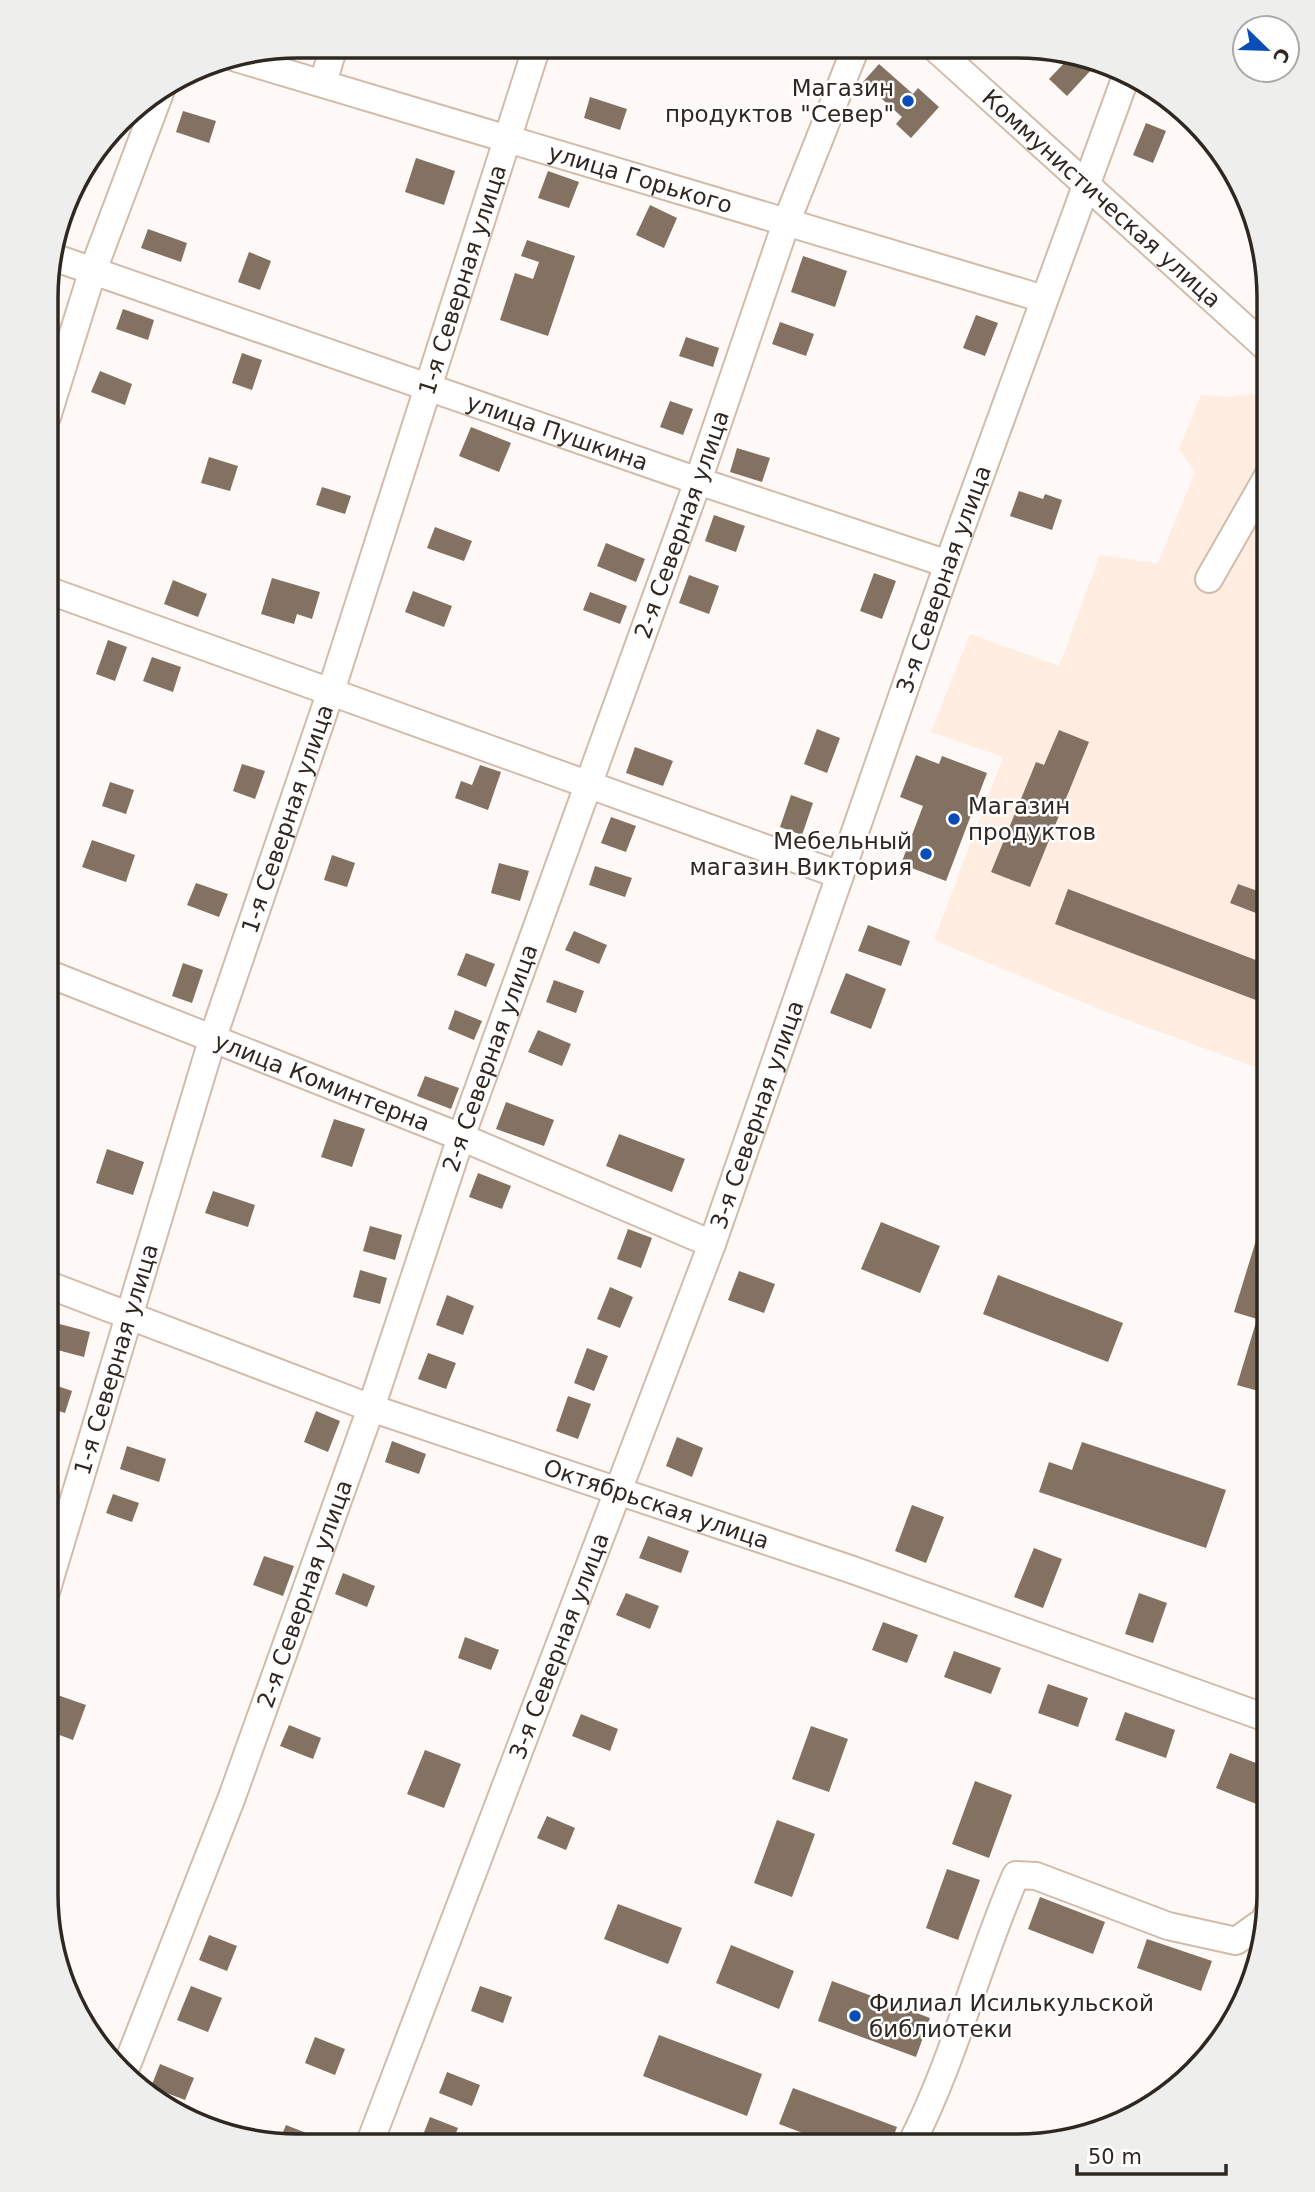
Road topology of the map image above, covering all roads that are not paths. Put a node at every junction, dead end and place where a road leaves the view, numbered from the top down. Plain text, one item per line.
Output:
1 (330, 58) edge
2 (533, 58) edge
3 (852, 58) edge
4 (946, 58) edge
5 (252, 63) edge
6 (323, 83) junction
7 (1123, 83) edge
8 (155, 105) edge
9 (506, 137) junction
10 (1087, 186) junction
11 (786, 223) junction
12 (61, 260) edge
13 (92, 273) junction
14 (1045, 299) junction
15 (1257, 339) edge
16 (58, 382) edge
17 (429, 386) junction
18 (698, 481) junction
19 (1257, 495) edge
20 (948, 564) junction
21 (1209, 579) dead end
22 (58, 594) edge
23 (331, 691) junction
24 (589, 786) junction
25 (840, 876) junction
26 (58, 977) edge
27 (214, 1037) junction
28 (461, 1137) junction
29 (712, 1244) junction
30 (58, 1288) edge
31 (131, 1315) junction
32 (371, 1408) junction
33 (618, 1490) junction
34 (58, 1553) edge
35 (1257, 1715) edge
36 (1255, 1928) edge
37 (128, 2064) edge
38 (373, 2134) edge
39 (916, 2134) edge

1 - 6 street
2 - 9 street, 1-я Северная улица
3 - 11 street, 2-я Северная улица
4 - 10 street, Коммунистическая улица
5 - 6 street, улица Горького
6 - 9 street, улица Горького
7 - 10 street, 3-я Северная улица
8 - 13 street
9 - 11 street, улица Горького
9 - 17 street, 1-я Северная улица
10 - 14 street, 3-я Северная улица
10 - 15 street, Коммунистическая улица
11 - 14 street, улица Горького
11 - 18 street, 2-я Северная улица
12 - 13 street, улица Пушкина
13 - 16 street
13 - 17 street, улица Пушкина
14 - 20 street, 3-я Северная улица
17 - 18 street, улица Пушкина
17 - 23 street, 1-я Северная улица
18 - 20 street, улица Пушкина
18 - 24 street, 2-я Северная улица
19 - 21 street
20 - 25 street, 3-я Северная улица
22 - 23 street
23 - 24 street
23 - 27 street, 1-я Северная улица
24 - 25 street
24 - 28 street, 2-я Северная улица
25 - 29 street, 3-я Северная улица
26 - 27 street, улица Коминтерна
27 - 28 street, улица Коминтерна
27 - 31 street, 1-я Северная улица
28 - 29 street, улица Коминтерна
28 - 32 street, 2-я Северная улица
29 - 33 street, 3-я Северная улица
30 - 31 street, Октябрьская улица
31 - 32 street, Октябрьская улица
31 - 34 street, 1-я Северная улица
32 - 33 street, Октябрьская улица
32 - 37 street, 2-я Северная улица
33 - 35 street, Октябрьская улица
33 - 38 street, 3-я Северная улица
36 - 39 street

